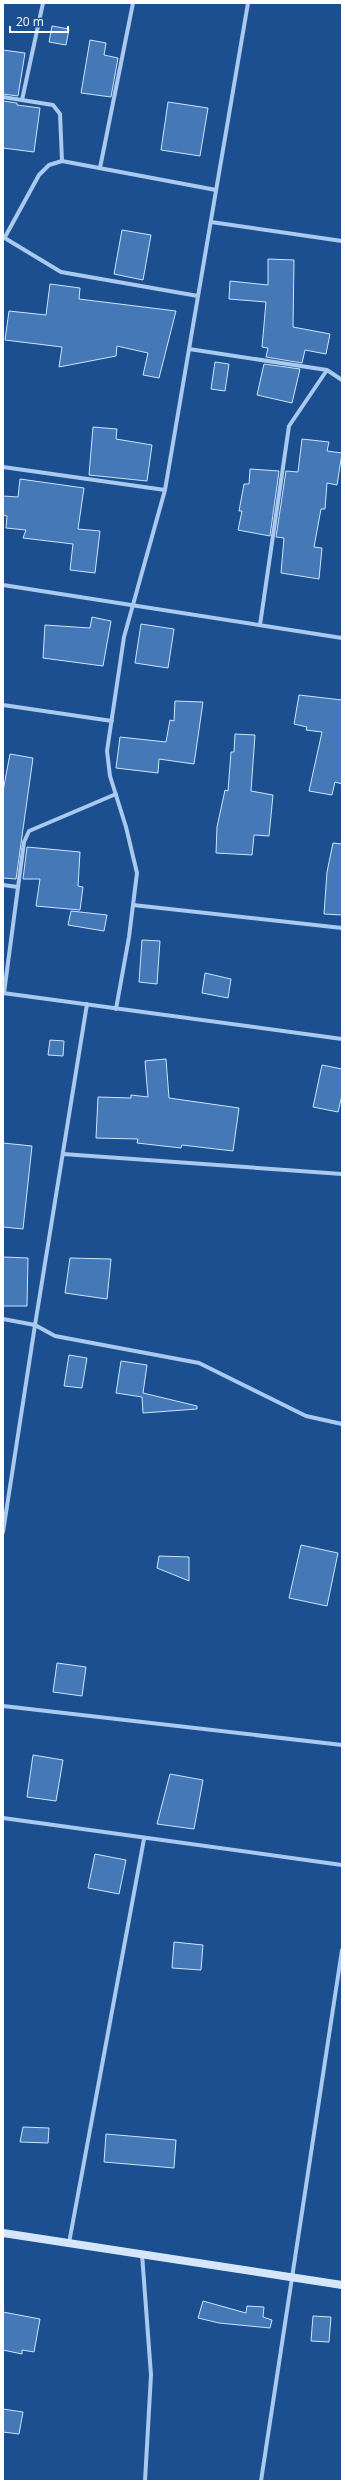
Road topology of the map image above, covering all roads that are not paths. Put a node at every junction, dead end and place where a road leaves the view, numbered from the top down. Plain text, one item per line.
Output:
1 (43, 3) edge
2 (133, 3) edge
3 (248, 3) edge
4 (3, 97) edge
5 (22, 100) junction
6 (62, 161) junction
7 (100, 168) junction
8 (216, 190) junction
9 (211, 222) junction
10 (4, 237) edge
11 (342, 241) edge
12 (198, 296) junction
13 (189, 350) junction
14 (327, 370) junction
15 (342, 380) edge
16 (3, 467) edge
17 (165, 490) junction
18 (3, 585) edge
19 (132, 605) junction
20 (260, 626) junction
21 (342, 638) edge
22 (3, 705) edge
23 (112, 721) junction
24 (116, 794) junction
25 (3, 885) edge
26 (18, 887) junction
27 (133, 905) junction
28 (342, 928) edge
29 (4, 993) edge
30 (87, 1004) junction
31 (116, 1009) junction
32 (342, 1039) edge
33 (63, 1154) junction
34 (342, 1174) edge
35 (3, 1319) edge
36 (35, 1325) junction
37 (342, 1424) edge
38 (3, 1532) edge
39 (3, 1706) edge
40 (342, 1745) edge
41 (3, 1818) edge
42 (144, 1839) junction
43 (342, 1866) edge
44 (342, 1950) edge
45 (3, 2234) edge
46 (69, 2244) junction
47 (142, 2254) junction
48 (293, 2277) junction
49 (342, 2285) edge
50 (145, 2481) edge
51 (261, 2481) edge

1 - 5 street
2 - 7 street
3 - 8 street
4 - 5 street
5 - 6 street
6 - 7 street
6 - 10 street
7 - 8 street
8 - 9 street
9 - 11 street
9 - 12 street
10 - 12 street
12 - 13 street
13 - 14 street
13 - 17 street
14 - 15 street
14 - 20 street
16 - 17 street
17 - 19 street
18 - 19 street
19 - 20 street
19 - 23 street
20 - 21 street
22 - 23 street
23 - 24 street
24 - 26 street
24 - 27 street
25 - 26 street
26 - 29 street
27 - 28 street
27 - 31 street
29 - 30 street
30 - 31 street
30 - 33 street
31 - 32 street
33 - 34 street
33 - 36 street
35 - 36 street
36 - 37 street
36 - 38 street
39 - 40 street
41 - 42 street
42 - 43 street
42 - 46 street
44 - 48 street
45 - 46 street
46 - 47 street
47 - 48 street
47 - 50 street
48 - 49 street
48 - 51 street

